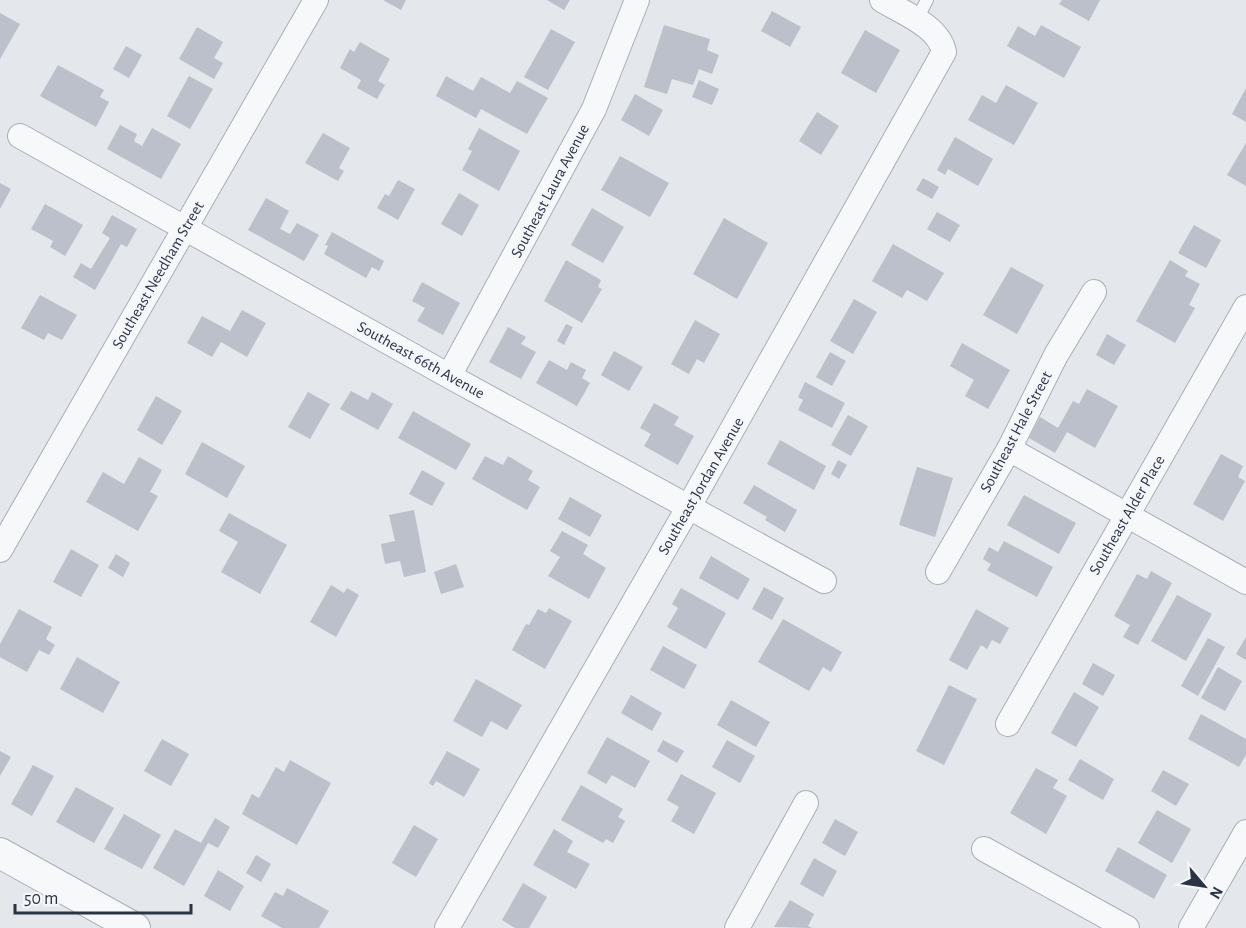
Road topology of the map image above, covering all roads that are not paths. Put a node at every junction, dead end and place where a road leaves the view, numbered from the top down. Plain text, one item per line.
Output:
1 (316, 0) edge
2 (637, 0) edge
3 (882, 0) edge
4 (922, 10) edge
5 (20, 136) dead end
6 (185, 228) junction
7 (1094, 292) dead end
8 (1246, 307) edge
9 (449, 376) junction
10 (1009, 449) junction
11 (688, 508) junction
12 (1127, 515) junction
13 (0, 550) edge
14 (938, 572) dead end
15 (824, 581) dead end
16 (1246, 582) edge
17 (1008, 724) dead end
18 (806, 803) dead end
19 (1246, 832) edge
20 (984, 849) dead end
21 (0, 853) edge
22 (120, 924) edge
23 (447, 928) edge
24 (736, 928) edge
25 (1127, 928) edge
26 (1191, 928) edge

1 - 6 street, Southeast Needham Street
2 - 9 street, Southeast Laura Avenue
3 - 4 street
4 - 11 street, Southeast Jordan Avenue
5 - 6 street, Southeast 66th Avenue
6 - 9 street, Southeast 66th Avenue
6 - 13 street, Southeast Needham Street
7 - 10 street, Southeast Hale Street
8 - 12 street, Southeast Alder Place
9 - 11 street, Southeast 66th Avenue
10 - 12 street
10 - 14 street, Southeast Hale Street
11 - 15 street, Southeast 66th Avenue
11 - 23 street, Southeast Jordan Avenue
12 - 16 street
12 - 17 street, Southeast Alder Place
18 - 24 street
19 - 26 street
20 - 25 street
21 - 22 street

